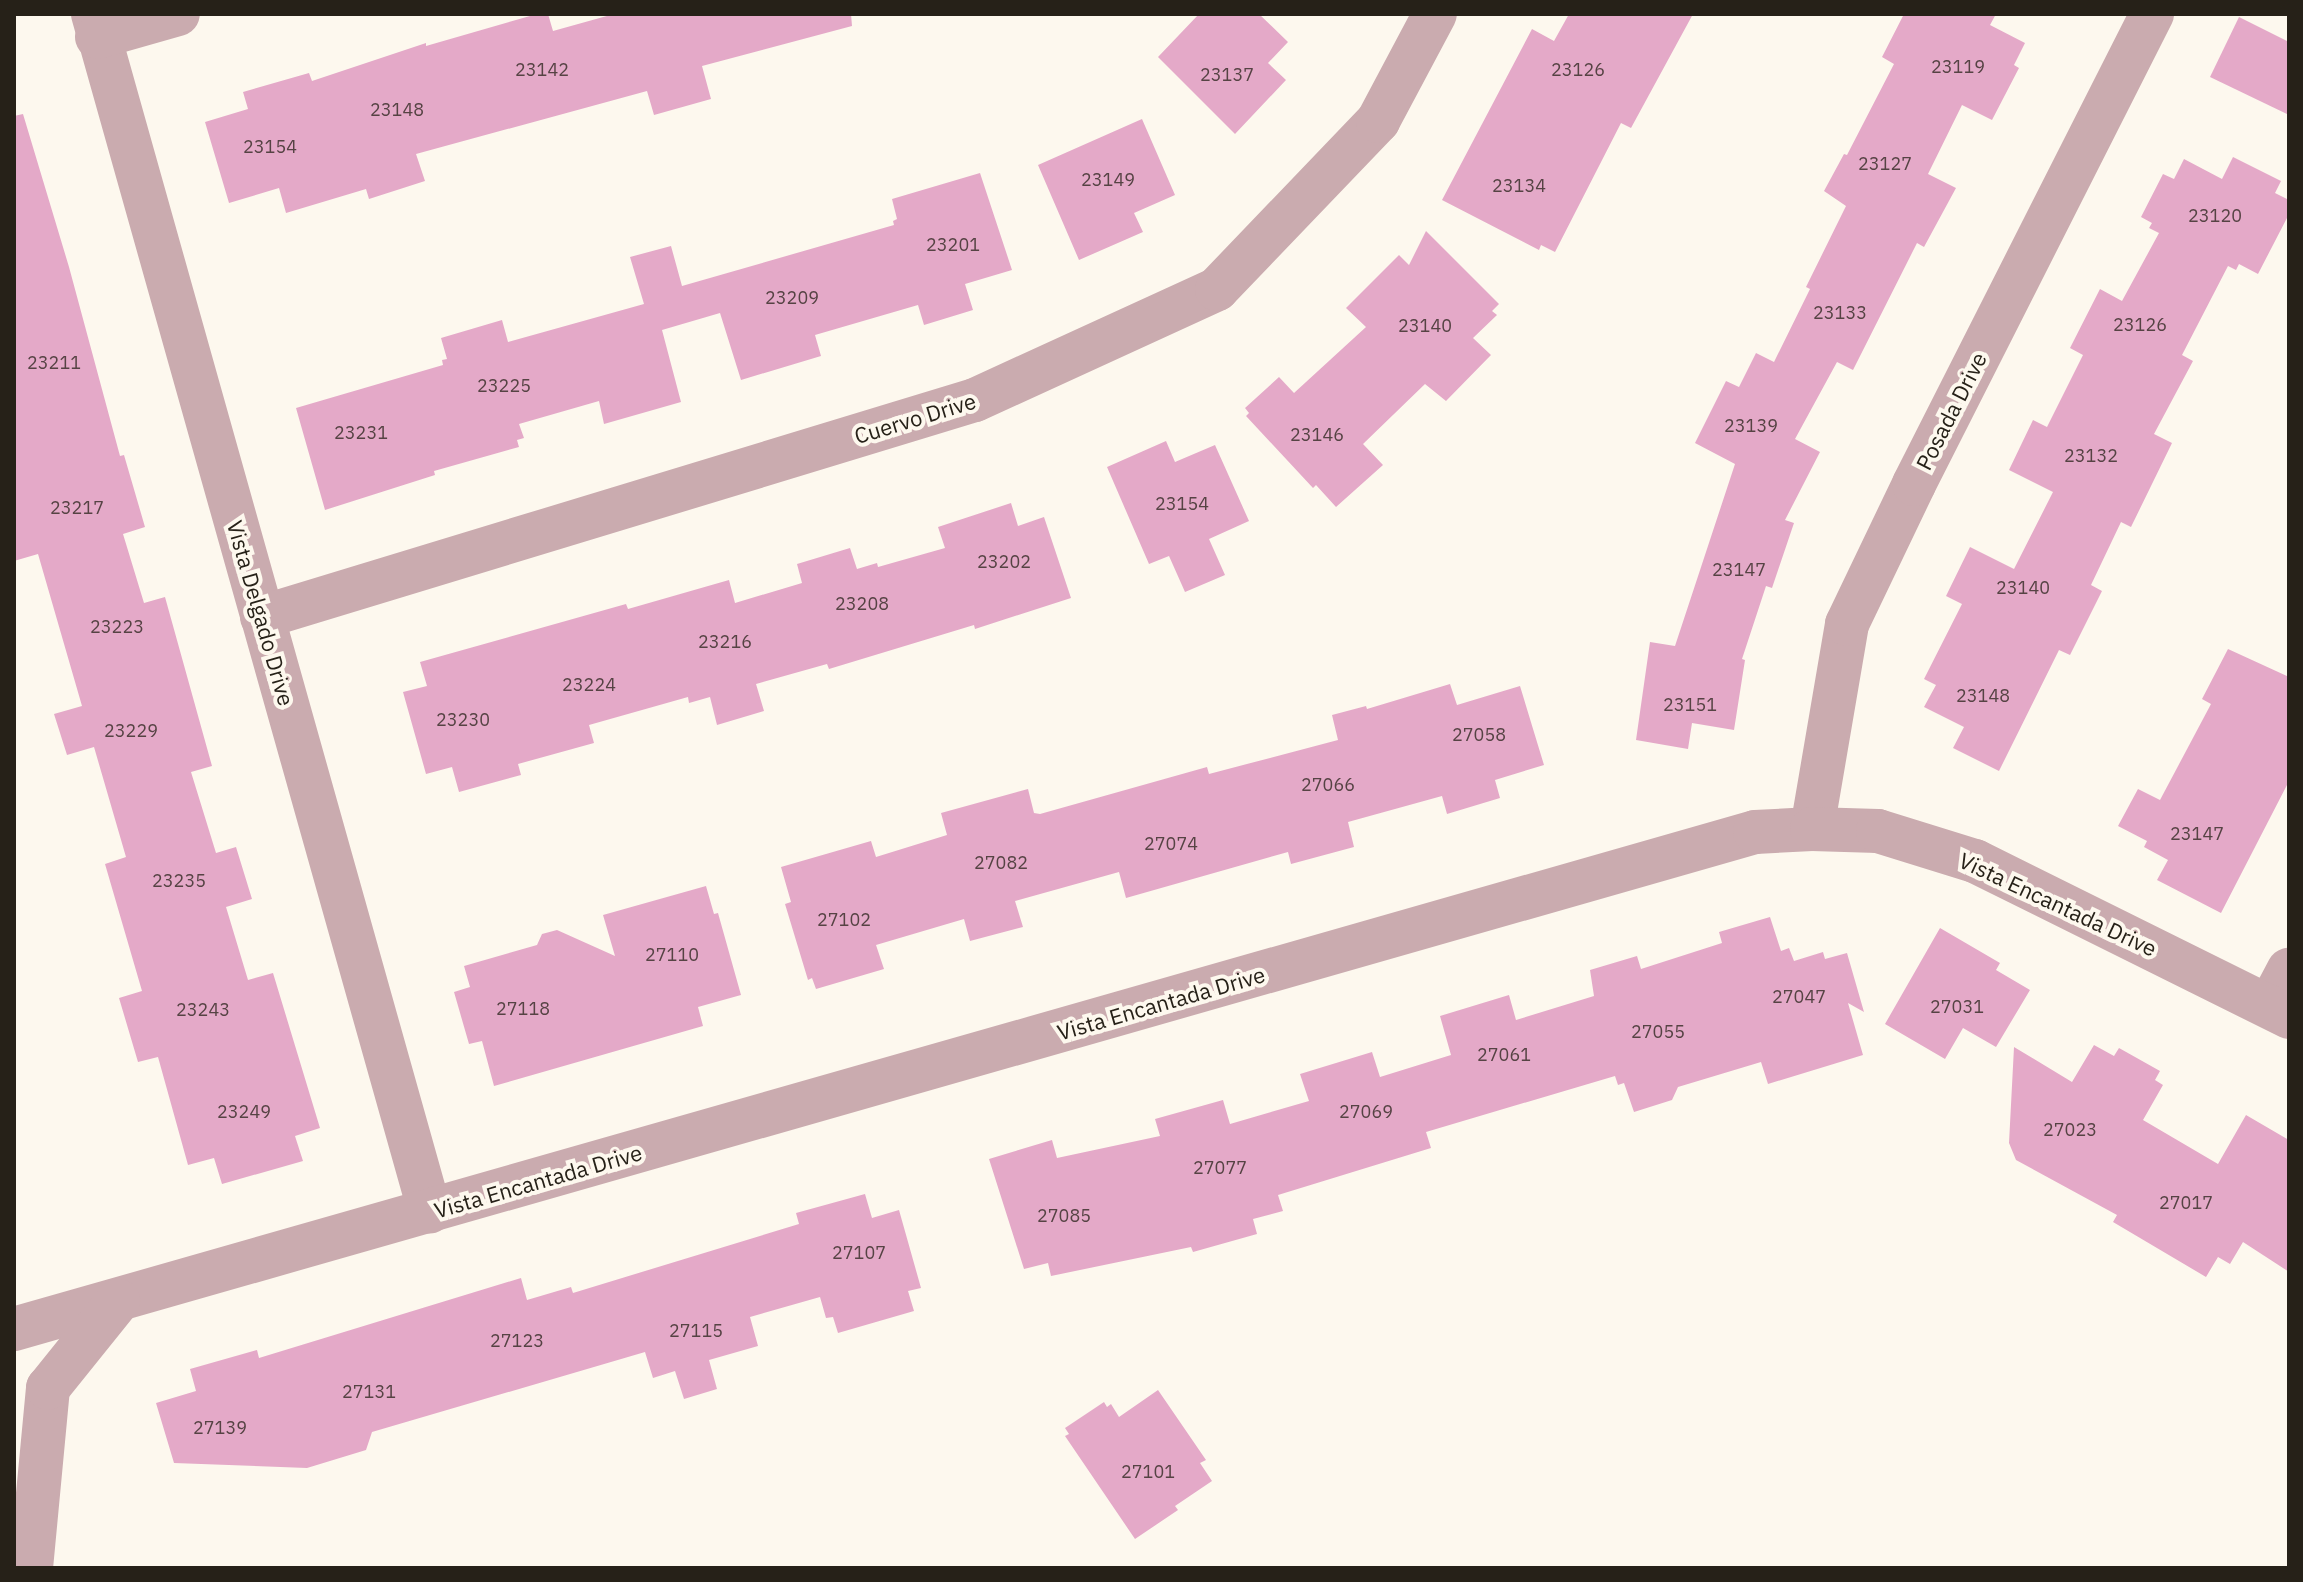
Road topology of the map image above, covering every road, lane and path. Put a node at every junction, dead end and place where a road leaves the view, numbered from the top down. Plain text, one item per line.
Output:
1 (178, 14) edge
2 (1435, 14) edge
3 (2152, 14) edge
4 (95, 26) edge
5 (262, 617) junction
6 (1812, 829) junction
7 (2283, 997) edge
8 (430, 1212) junction
9 (118, 1301) junction
10 (14, 1329) edge
11 (31, 1568) edge

1 - 4 street
2 - 5 street, Cuervo Drive
3 - 6 street, Posada Drive
4 - 5 street, Vista Delgado Drive
5 - 8 street, Vista Delgado Drive
6 - 7 street, Vista Encantada Drive
6 - 8 street, Vista Encantada Drive
8 - 9 street, Vista Encantada Drive
9 - 10 street, Vista Encantada Drive
9 - 11 street

